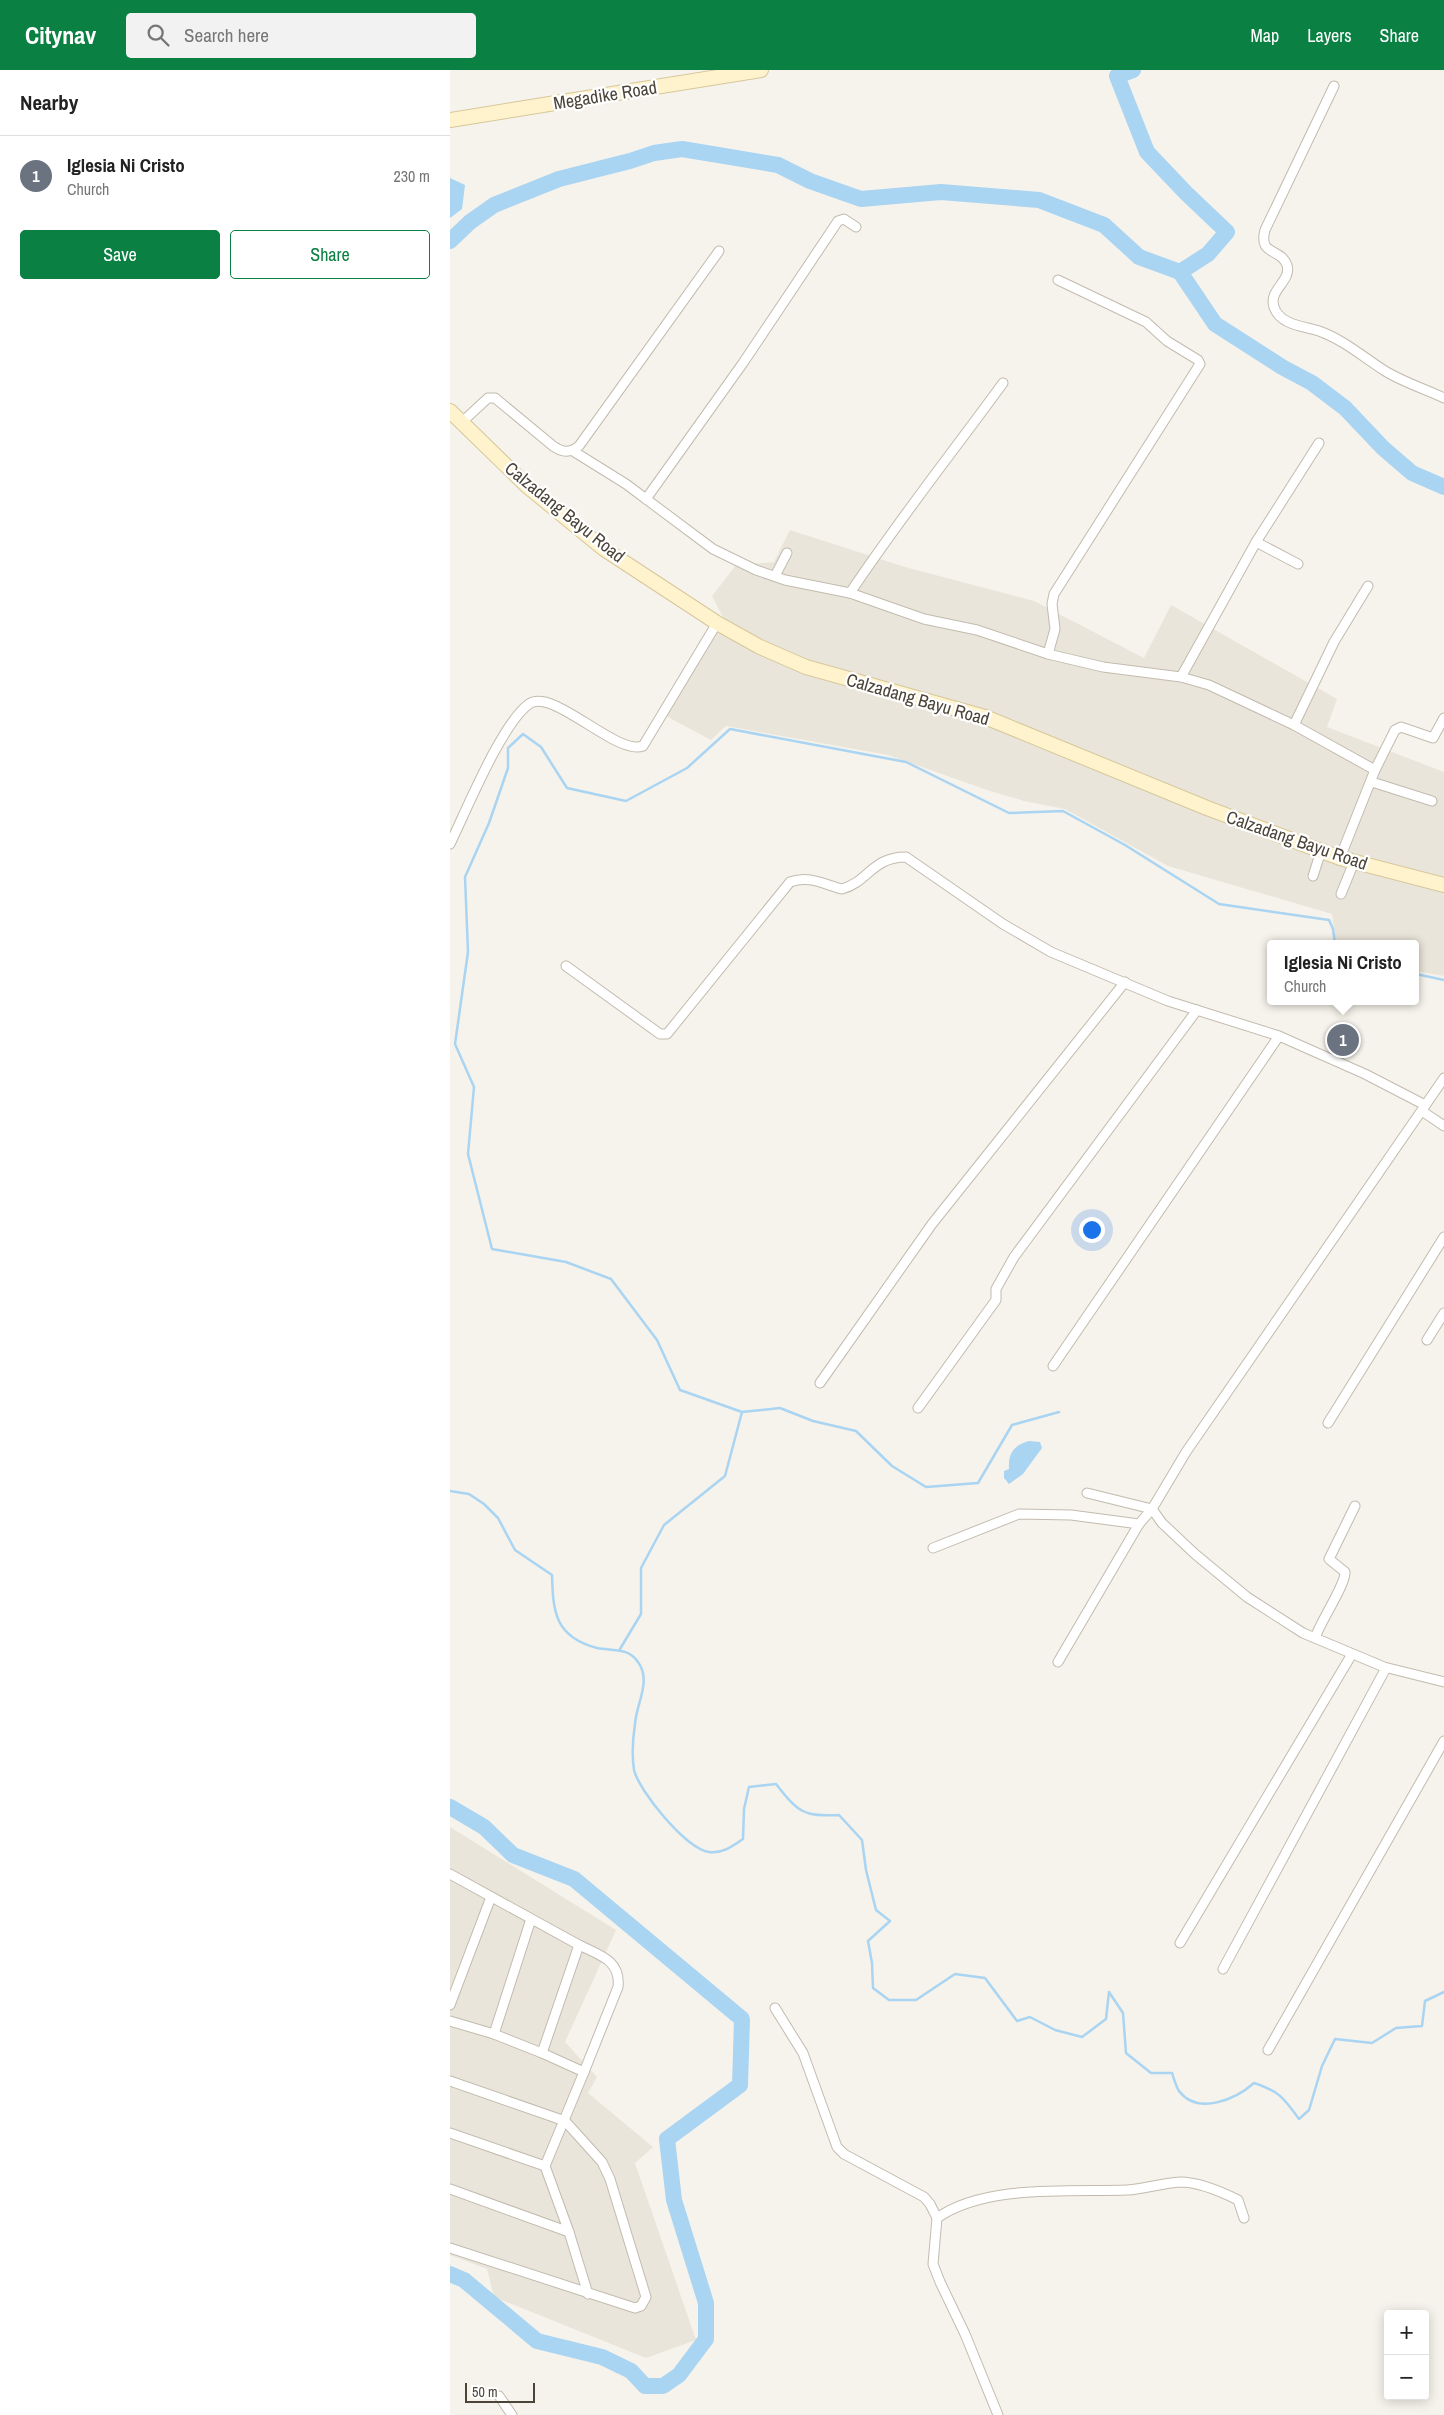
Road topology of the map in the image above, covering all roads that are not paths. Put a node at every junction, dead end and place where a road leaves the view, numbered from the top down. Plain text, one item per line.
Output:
1 (761, 70) edge
2 (1334, 86) dead end
3 (450, 120) edge
4 (856, 227) dead end
5 (719, 250) dead end
6 (1058, 280) dead end
7 (1003, 383) dead end
8 (1444, 398) edge
9 (450, 411) edge
10 (462, 422) junction
11 (1319, 443) dead end
12 (573, 451) junction
13 (646, 500) junction
14 (1256, 542) junction
15 (788, 553) dead end
16 (1298, 564) dead end
17 (775, 576) junction
18 (1368, 586) dead end
19 (850, 592) junction
20 (717, 623) junction
21 (1048, 654) junction
22 (1181, 677) junction
23 (1444, 718) edge
24 (1294, 725) junction
25 (1376, 770) junction
26 (1372, 782) junction
27 (1432, 801) dead end
28 (450, 844) edge
29 (1321, 851) junction
30 (1347, 860) junction
31 (1313, 876) dead end
32 (1444, 885) edge
33 (1341, 894) dead end
34 (566, 966) dead end
35 (1125, 982) junction
36 (1197, 1010) junction
37 (1279, 1036) junction
38 (1444, 1078) edge
39 (1424, 1108) junction
40 (1444, 1126) edge
41 (1444, 1238) edge
42 (1444, 1313) edge
43 (1427, 1340) dead end
44 (1053, 1366) dead end
45 (820, 1383) dead end
46 (918, 1408) dead end
47 (1328, 1423) dead end
48 (1087, 1493) dead end
49 (1355, 1506) dead end
50 (1152, 1509) junction
51 (1140, 1524) junction
52 (932, 1548) dead end
53 (1315, 1638) junction
54 (1352, 1654) junction
55 (1058, 1662) dead end
56 (1386, 1668) junction
57 (1444, 1682) edge
58 (1444, 1741) edge
59 (450, 1874) edge
60 (491, 1897) junction
61 (531, 1919) junction
62 (1180, 1943) dead end
63 (579, 1945) junction
64 (1222, 1969) dead end
65 (450, 2005) edge
66 (775, 2008) dead end
67 (450, 2021) edge
68 (494, 2034) junction
69 (1268, 2050) dead end
70 (542, 2053) junction
71 (584, 2072) junction
72 (450, 2081) edge
73 (565, 2121) junction
74 (450, 2133) edge
75 (545, 2166) junction
76 (450, 2189) edge
77 (937, 2218) junction
78 (1244, 2218) dead end
79 (569, 2232) junction
80 (450, 2248) edge
81 (588, 2294) junction
82 (499, 2396) dead end
83 (512, 2415) edge
84 (998, 2415) edge

1 - 3 street, Megadike Road
2 - 8 street
4 - 13 street
5 - 12 street
6 - 21 street
7 - 19 street
9 - 10 street, Calzadang Bayu Road
10 - 12 street
10 - 20 street, Calzadang Bayu Road
11 - 14 street
12 - 13 street
13 - 17 street
14 - 16 street
14 - 22 street
15 - 17 street
17 - 19 street
18 - 24 street
19 - 21 street
20 - 28 street
20 - 29 street, Calzadang Bayu Road
21 - 22 street
22 - 24 street
23 - 25 street
24 - 25 street
25 - 26 street
26 - 27 street
26 - 30 street
29 - 30 street, Calzadang Bayu Road
29 - 31 street
30 - 32 street, Calzadang Bayu Road
30 - 33 street
34 - 35 street
35 - 36 street
35 - 45 street
36 - 37 street
36 - 46 street
37 - 39 street
37 - 44 street
38 - 39 street
39 - 40 street
39 - 50 street
41 - 47 street
42 - 43 street
48 - 50 street
49 - 53 street
50 - 51 street
50 - 53 street
51 - 52 street
51 - 55 street
53 - 54 street
54 - 56 street
54 - 62 street
56 - 57 street
56 - 64 street
58 - 69 street
59 - 60 street
60 - 61 street
60 - 65 street
61 - 63 street
61 - 68 street
63 - 70 street
63 - 71 street
66 - 77 street
67 - 68 street
68 - 70 street
70 - 71 street
71 - 73 street
72 - 73 street
73 - 75 street
73 - 81 street
74 - 75 street
75 - 79 street
76 - 79 street
77 - 78 street
77 - 84 street
79 - 81 street
80 - 81 street
82 - 83 street

